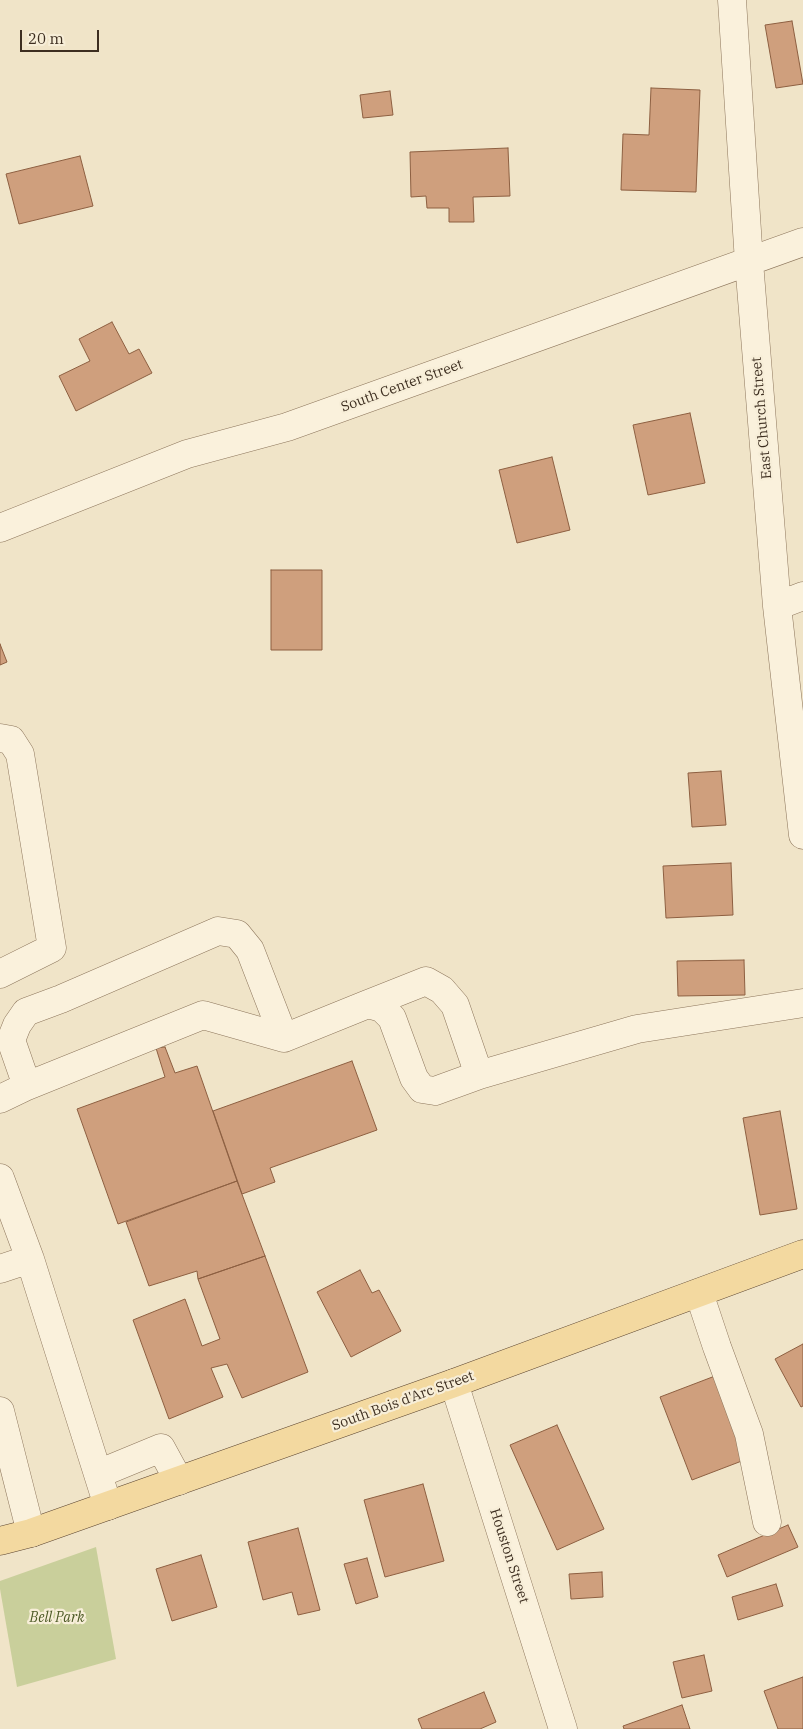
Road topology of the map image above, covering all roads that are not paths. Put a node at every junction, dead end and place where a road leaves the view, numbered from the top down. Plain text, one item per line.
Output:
1 (732, 0) edge
2 (803, 242) edge
3 (749, 262) junction
4 (0, 528) edge
5 (803, 596) edge
6 (777, 606) junction
7 (0, 738) edge
8 (803, 835) edge
9 (0, 974) edge
10 (803, 1003) edge
11 (368, 1004) junction
12 (284, 1038) junction
13 (479, 1075) junction
14 (27, 1086) junction
15 (0, 1099) edge
16 (0, 1178) edge
17 (803, 1254) edge
18 (30, 1259) junction
19 (0, 1269) edge
20 (699, 1293) junction
21 (454, 1383) junction
22 (0, 1411) edge
23 (98, 1474) junction
24 (179, 1481) junction
25 (108, 1506) junction
26 (767, 1522) dead end
27 (31, 1533) junction
28 (0, 1541) edge
29 (563, 1729) edge

1 - 3 street, East Church Street
2 - 3 street, South Center Street
3 - 4 street, South Center Street
3 - 6 street, East Church Street
5 - 6 street
6 - 8 street, East Church Street
7 - 9 street
10 - 13 street
11 - 12 street
11 - 13 street
11 - 13 street
12 - 14 street
12 - 14 street
14 - 15 street
16 - 18 street
17 - 20 main road, South Bois d'Arc Street
18 - 19 street
18 - 23 street
20 - 21 main road, South Bois d'Arc Street
20 - 26 street
21 - 24 main road, South Bois d'Arc Street
21 - 29 street, Houston Street
22 - 27 street
23 - 24 street
23 - 25 street
24 - 25 main road, South Bois d'Arc Street
25 - 27 main road, South Bois d'Arc Street
27 - 28 main road, South Bois d'Arc Street

